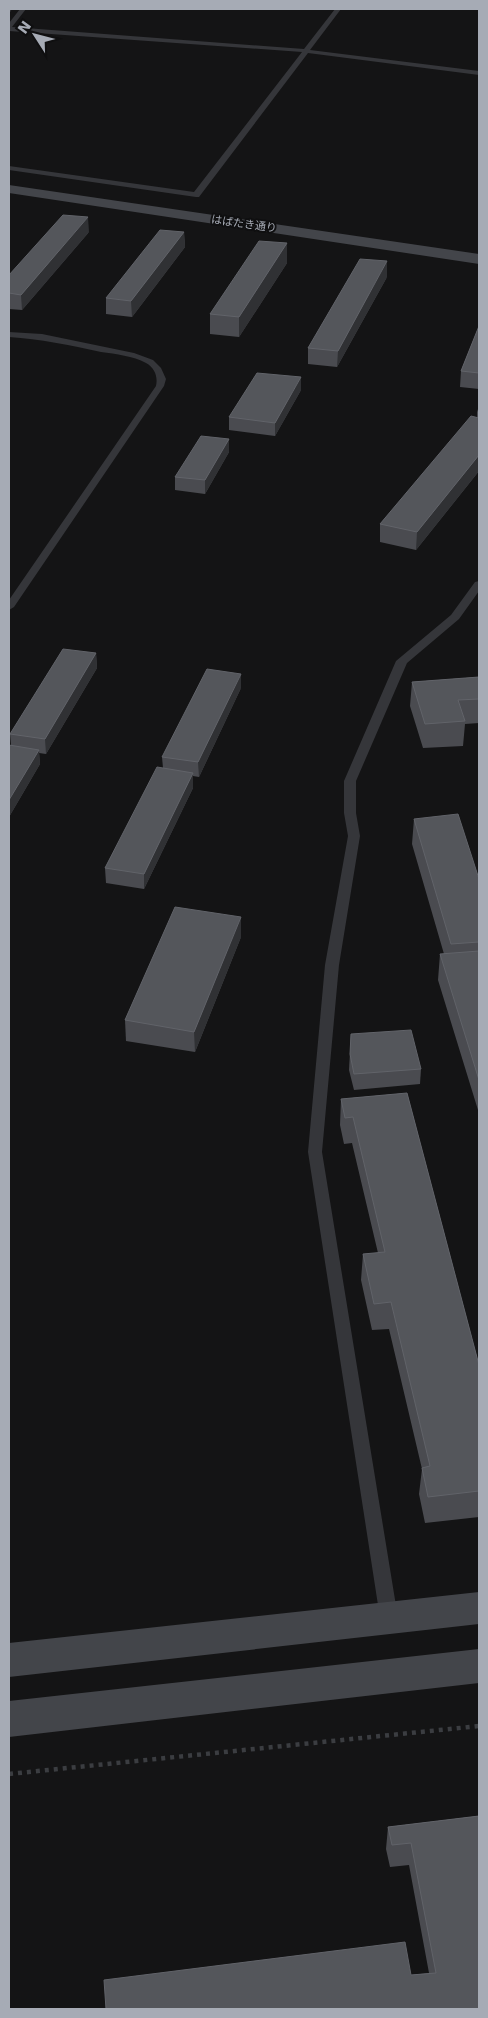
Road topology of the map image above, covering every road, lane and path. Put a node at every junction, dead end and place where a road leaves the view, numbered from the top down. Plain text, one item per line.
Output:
1 (23, 9) edge
2 (338, 9) edge
3 (9, 28) edge
4 (307, 51) junction
5 (479, 72) edge
6 (9, 168) edge
7 (9, 189) edge
8 (479, 259) edge
9 (9, 334) edge
10 (479, 584) edge
11 (9, 607) edge
12 (479, 1608) edge
13 (389, 1618) junction
14 (9, 1660) edge
15 (479, 1666) edge
16 (9, 1719) edge
17 (479, 1726) edge
18 (9, 1774) edge

1 - 3 lane
2 - 4 lane
3 - 4 lane
4 - 5 lane
4 - 6 lane
7 - 8 street, はばたき通り
9 - 11 lane
10 - 13 lane
12 - 13 street
13 - 14 street
15 - 16 street
17 - 18 path

